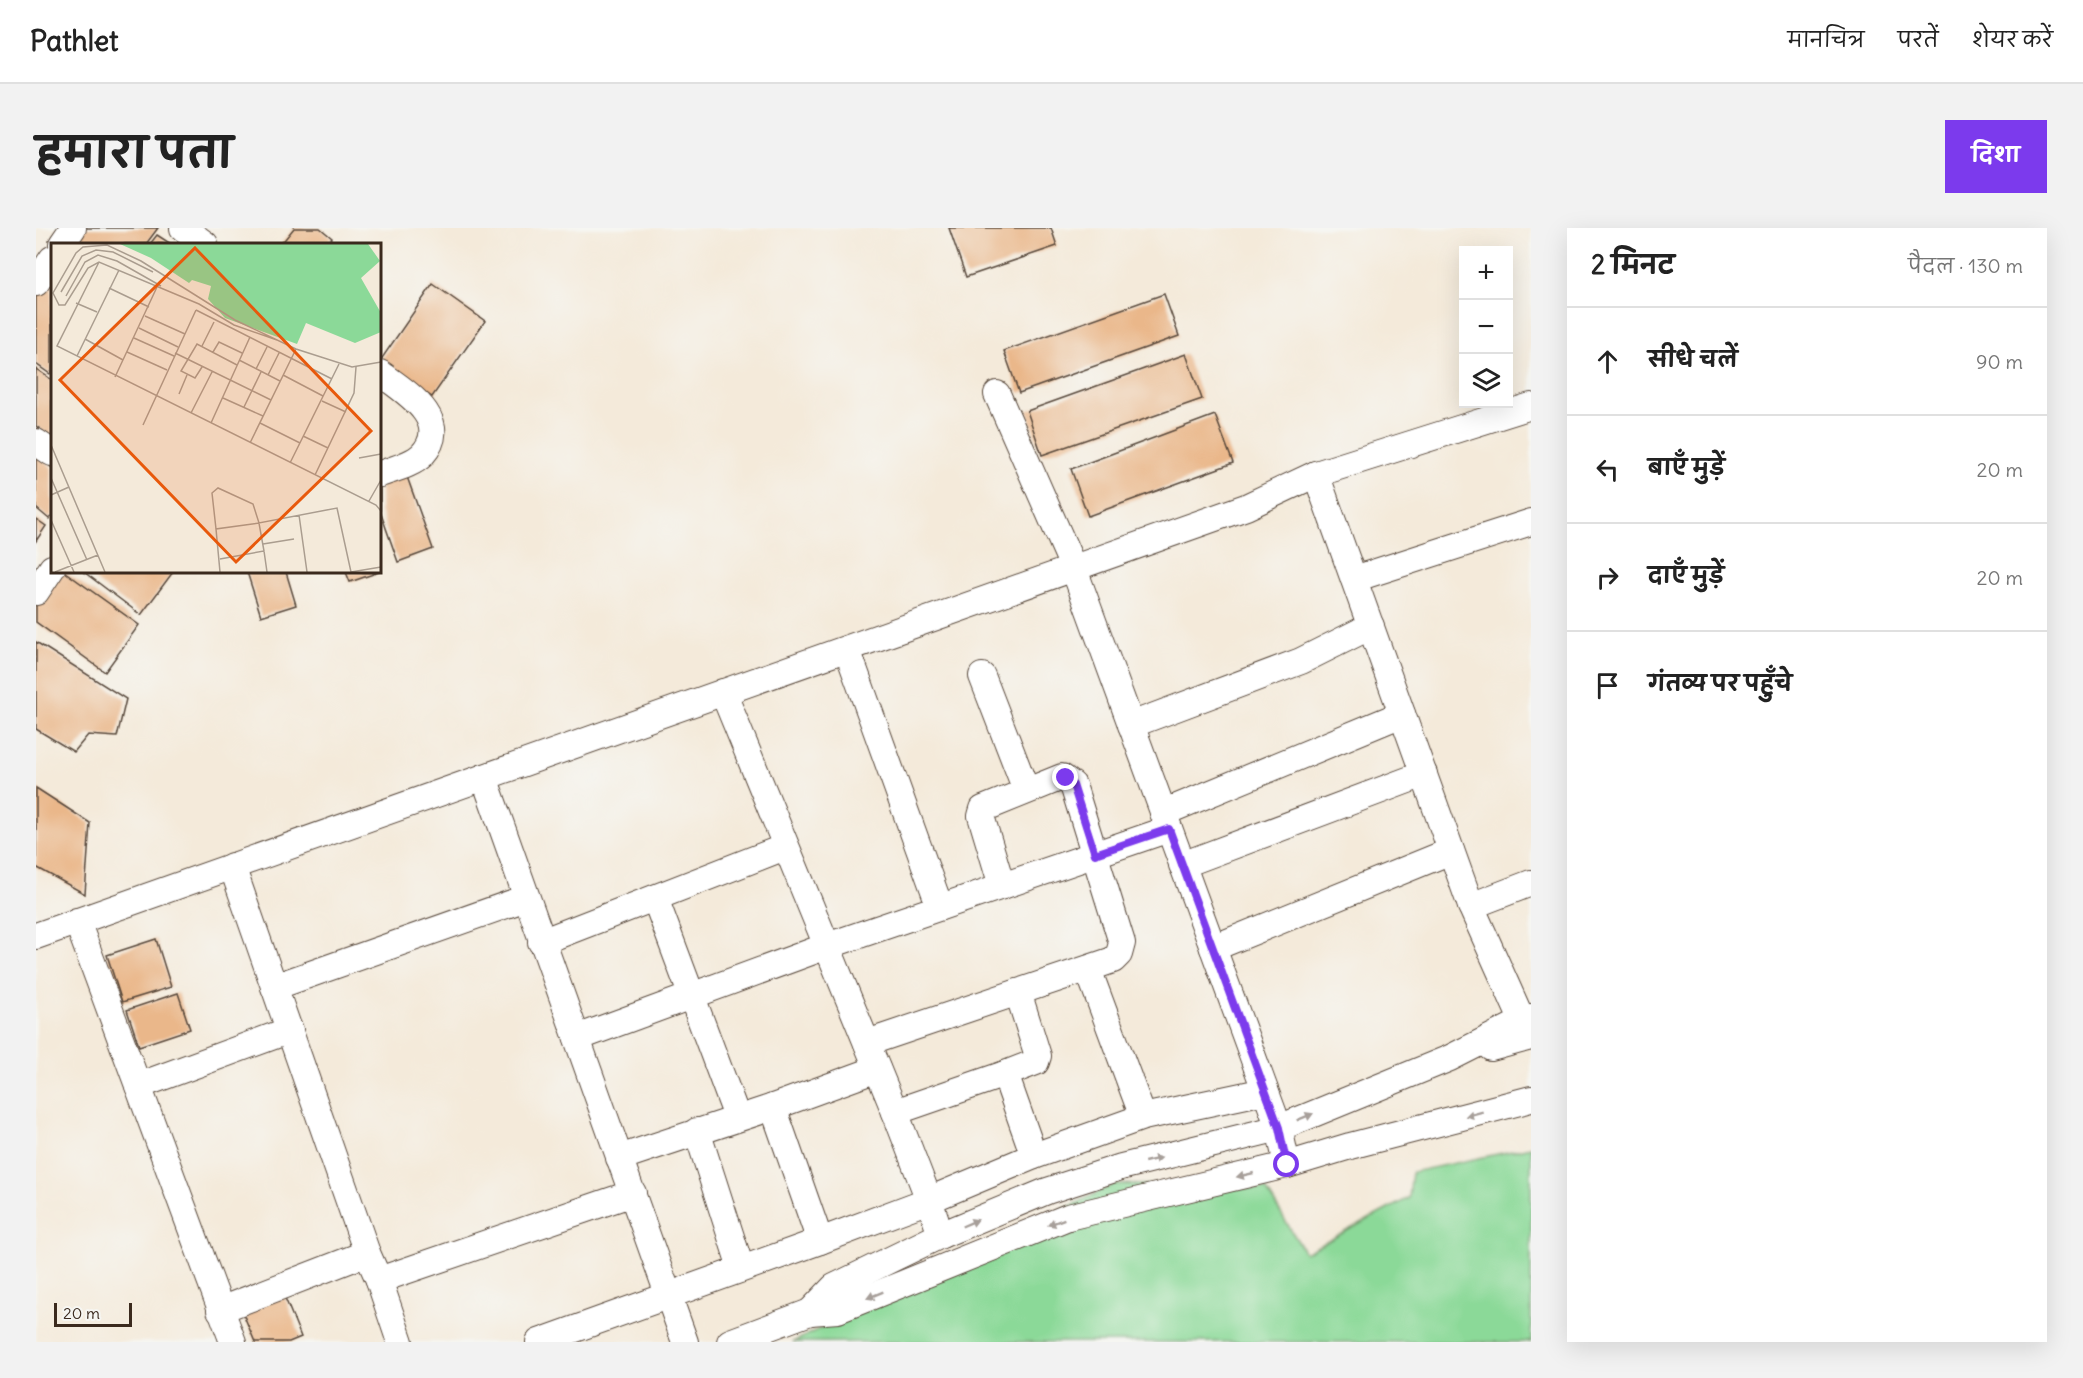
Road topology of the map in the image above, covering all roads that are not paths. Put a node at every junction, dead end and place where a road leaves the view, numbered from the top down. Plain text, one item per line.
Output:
1 (73, 228) edge
2 (183, 228) edge
3 (63, 243) edge
4 (204, 243) edge
5 (51, 261) edge
6 (36, 284) edge
7 (381, 374) edge
8 (997, 394) dead end
9 (1531, 406) edge
10 (36, 442) edge
11 (51, 452) edge
12 (381, 474) edge
13 (1316, 474) junction
14 (1531, 522) edge
15 (1074, 568) junction
16 (51, 570) edge
17 (1354, 579) junction
18 (36, 592) edge
19 (1371, 626) junction
20 (847, 649) junction
21 (982, 676) dead end
22 (723, 692) junction
23 (1402, 714) junction
24 (1131, 725) junction
25 (1424, 774) junction
26 (484, 777) junction
27 (1026, 790) junction
28 (1166, 821) junction
29 (785, 847) junction
30 (1451, 851) junction
31 (1095, 854) junction
32 (1182, 865) junction
33 (232, 866) junction
34 (1531, 883) edge
35 (1002, 886) junction
36 (526, 898) junction
37 (655, 898) junction
38 (1471, 906) junction
39 (940, 908) junction
40 (77, 921) junction
41 (36, 936) edge
42 (541, 942) junction
43 (827, 946) junction
44 (1213, 948) junction
45 (1088, 969) junction
46 (274, 987) junction
47 (1018, 992) junction
48 (692, 996) junction
49 (1528, 1025) edge
50 (290, 1030) junction
51 (577, 1038) junction
52 (867, 1042) junction
53 (877, 1069) junction
54 (1005, 1074) junction
55 (138, 1086) junction
56 (1266, 1091) junction
57 (1531, 1099) edge
58 (773, 1107) junction
59 (895, 1112) junction
60 (737, 1117) junction
61 (1143, 1117) junction
62 (1279, 1128) junction
63 (697, 1131) junction
64 (1034, 1156) junction
65 (619, 1158) junction
66 (1287, 1165) junction
67 (633, 1193) junction
68 (929, 1200) junction
69 (941, 1235) junction
70 (820, 1241) junction
71 (367, 1253) junction
72 (741, 1268) junction
73 (379, 1280) junction
74 (668, 1295) junction
75 (220, 1310) junction
76 (810, 1312) junction
77 (233, 1342) edge
78 (400, 1342) edge
79 (539, 1342) edge
80 (685, 1342) edge
81 (730, 1342) edge

1 - 3 street
2 - 4 street
5 - 6 street
7 - 12 street
8 - 15 street
9 - 13 street
10 - 11 street
13 - 15 street
13 - 17 street
14 - 17 street
15 - 20 street
15 - 24 street
16 - 18 street
17 - 19 street
19 - 23 street
19 - 24 street
20 - 22 street
20 - 39 street
21 - 27 street
22 - 26 street
22 - 29 street
23 - 25 street
23 - 28 street
24 - 28 street
25 - 30 street
25 - 32 street
26 - 33 street
26 - 36 street
27 - 31 street
27 - 35 street
28 - 31 street
28 - 32 street
29 - 37 street
29 - 43 street
30 - 38 street
30 - 44 street
31 - 35 street
31 - 45 street
32 - 44 street
33 - 40 street
33 - 46 street
34 - 38 street
35 - 39 street
36 - 42 street
36 - 46 street
37 - 42 street
37 - 48 street
38 - 49 street
39 - 43 street
40 - 41 street
40 - 55 street
42 - 51 street
43 - 48 street
43 - 52 street
44 - 56 street
45 - 47 street
45 - 61 street
46 - 50 street
47 - 52 street
47 - 54 street
48 - 51 street
48 - 60 street
62 -> 49 street
50 - 55 street
50 - 71 street
51 - 65 street
52 - 53 street
53 - 58 street
53 - 59 street
54 - 59 street
54 - 64 street
55 - 75 street
56 - 61 street
56 - 62 street
57 -> 66 street
58 - 60 street
58 - 70 street
59 - 68 street
60 - 63 street
61 - 64 street
62 - 66 street
69 -> 62 street
63 - 65 street
63 - 72 street
64 - 68 street
65 - 67 street
66 -> 76 street
67 - 73 street
67 - 74 street
68 - 69 street
68 - 70 street
69 - 76 street
70 - 72 street
71 - 73 street
71 - 75 street
72 - 74 street
73 - 78 street
74 - 79 street
74 - 80 street
75 - 77 street
76 - 81 street

